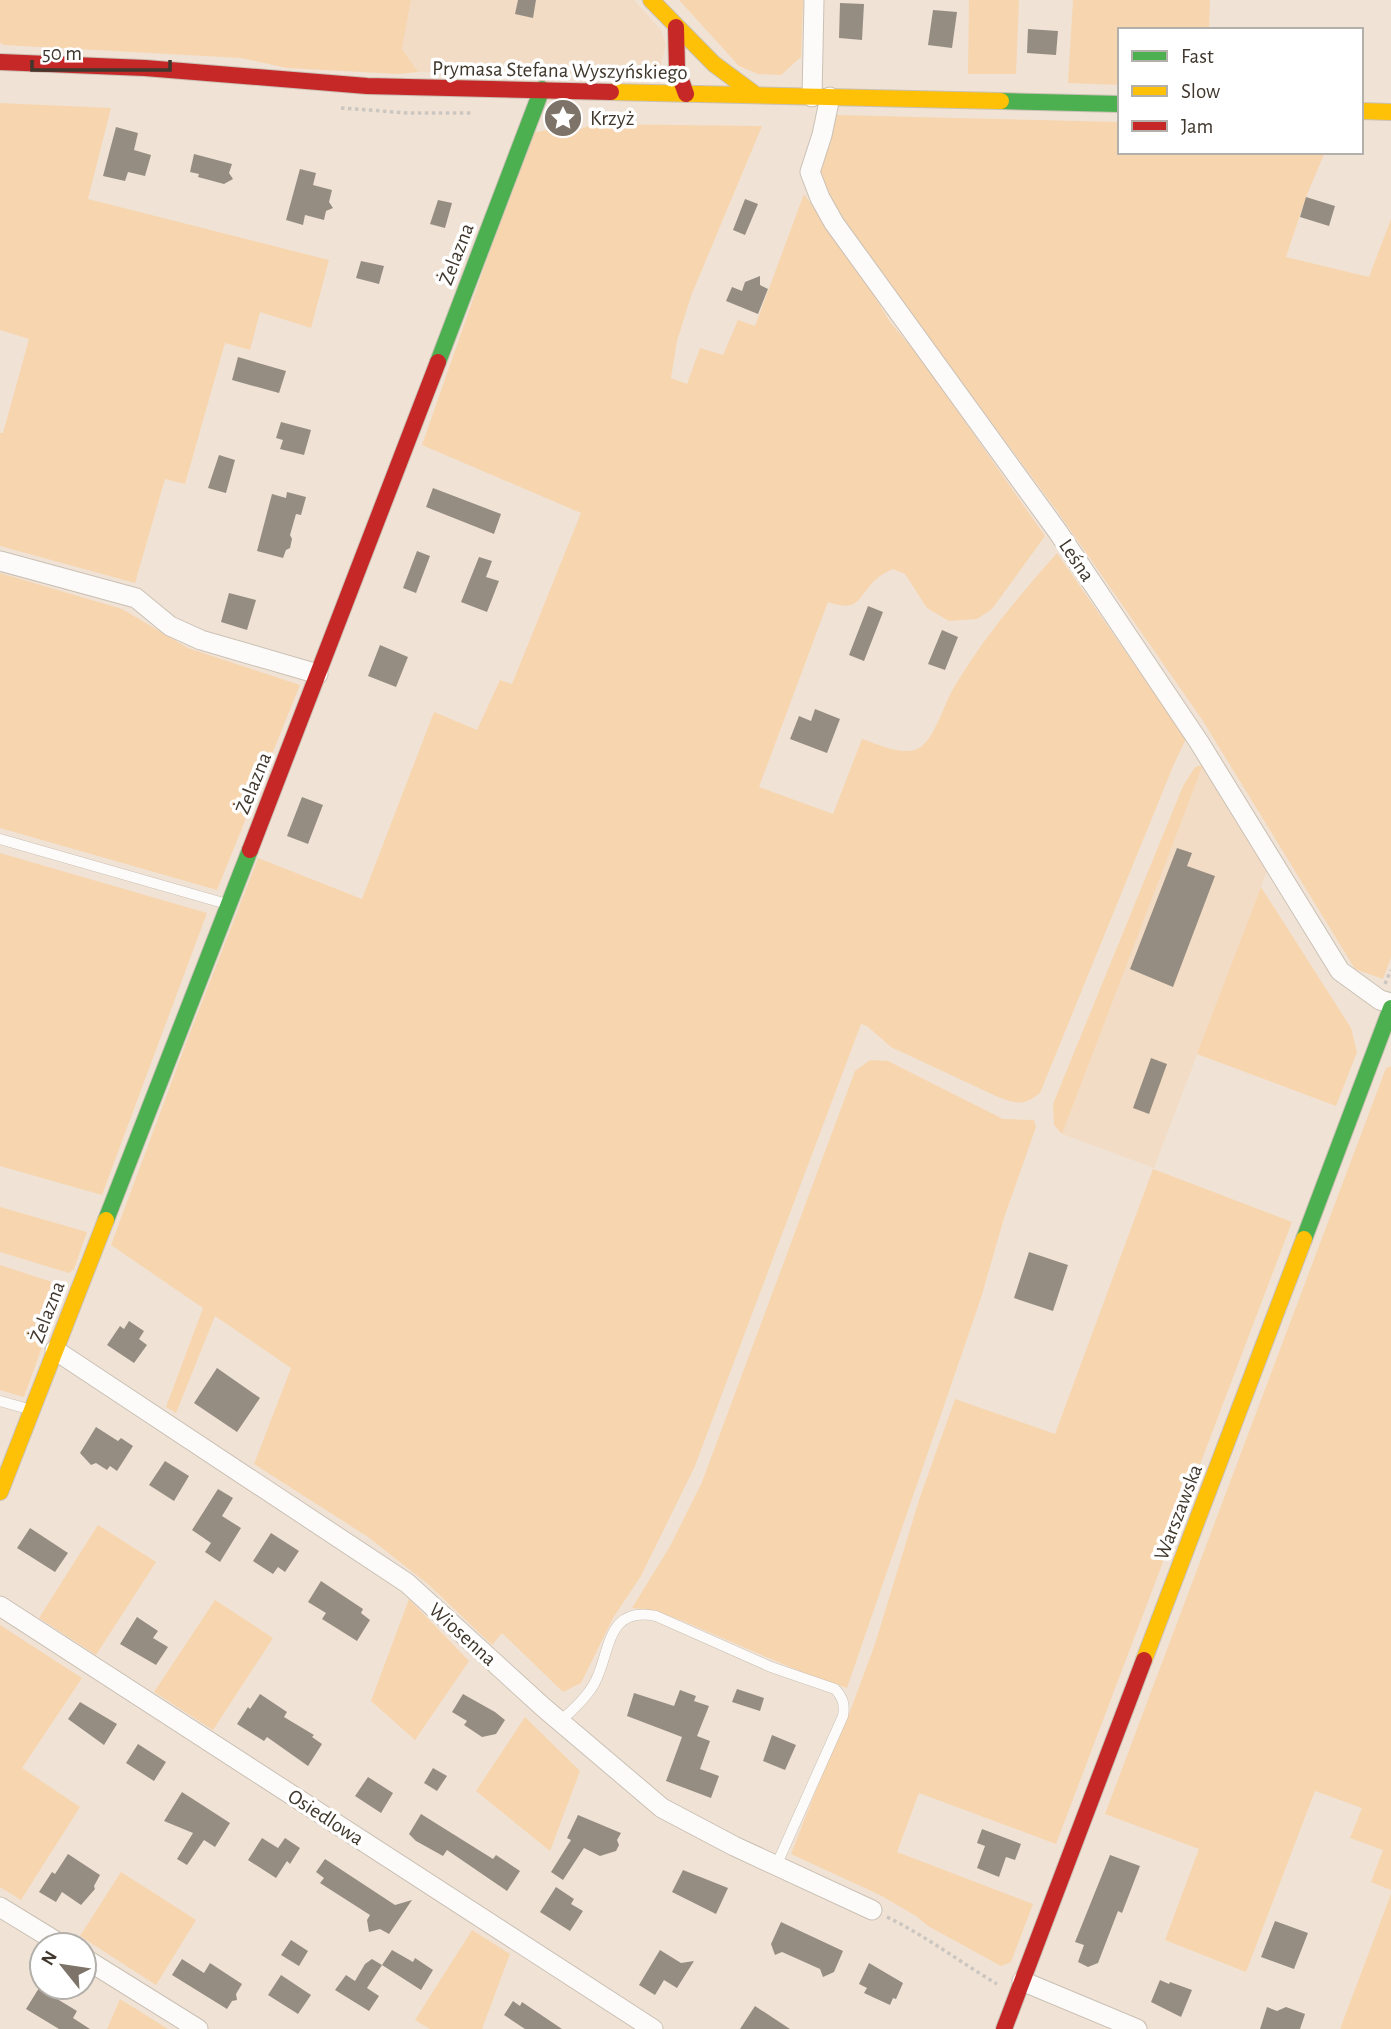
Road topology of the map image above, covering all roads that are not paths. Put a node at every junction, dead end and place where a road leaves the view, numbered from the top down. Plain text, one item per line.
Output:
1 (651, 0) edge
2 (814, 0) edge
3 (676, 27) junction
4 (698, 46) junction
5 (0, 62) edge
6 (542, 89) junction
7 (686, 94) junction
8 (756, 94) junction
9 (821, 97) junction
10 (1118, 104) edge
11 (1363, 111) edge
12 (1391, 112) edge
13 (0, 561) edge
14 (318, 674) junction
15 (0, 839) edge
16 (227, 904) junction
17 (1391, 1006) edge
18 (1387, 1032) edge
19 (55, 1350) junction
20 (0, 1401) edge
21 (32, 1410) junction
22 (0, 1492) edge
23 (0, 1606) edge
24 (560, 1721) junction
25 (776, 1866) junction
26 (0, 1907) edge
27 (872, 1910) road end
28 (39, 1931) edge
29 (98, 1967) edge
30 (1020, 1987) junction
31 (198, 2029) edge
32 (653, 2029) edge
33 (1004, 2029) edge
34 (1137, 2029) edge

1 - 3 street
2 - 9 street, Leśna
3 - 4 street
3 - 7 street
4 - 7 street
4 - 8 street
5 - 6 street, Prymasa Stefana Wyszyńskiego
6 - 7 street, Prymasa Stefana Wyszyńskiego
6 - 14 street, Żelazna
7 - 8 street, Prymasa Stefana Wyszyńskiego
8 - 9 street, Prymasa Stefana Wyszyńskiego
9 - 10 street, Prymasa Stefana Wyszyńskiego
9 - 17 street, Leśna
11 - 12 street
13 - 14 street
14 - 16 street, Żelazna
15 - 16 lane
16 - 19 street, Żelazna
17 - 18 street, Warszawska
18 - 30 street, Warszawska
19 - 21 street, Żelazna
19 - 24 street, Wiosenna
20 - 21 lane
21 - 22 street, Żelazna
23 - 32 street, Osiedlowa
24 - 25 street, Wiosenna
24 - 25 lane
25 - 27 street, Wiosenna
26 - 28 street
29 - 31 street
30 - 33 street, Warszawska
30 - 34 street

